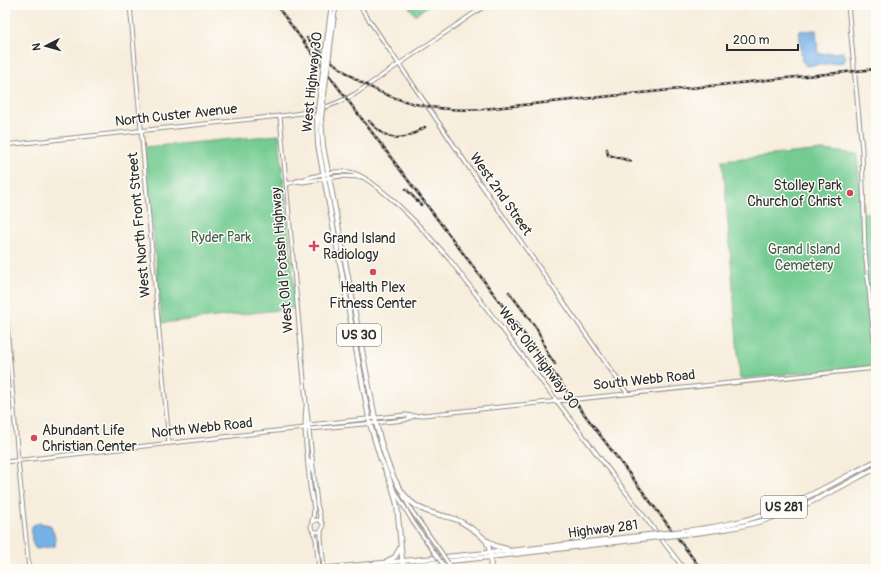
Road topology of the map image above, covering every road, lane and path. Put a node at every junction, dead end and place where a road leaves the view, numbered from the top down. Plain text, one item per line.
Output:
1 (130, 5) edge
2 (332, 5) edge
3 (336, 5) edge
4 (359, 5) edge
5 (486, 5) edge
6 (848, 5) edge
7 (332, 13) junction
8 (399, 65) junction
9 (280, 116) junction
10 (142, 130) junction
11 (5, 145) edge
12 (326, 176) junction
13 (286, 184) junction
14 (5, 301) edge
15 (876, 359) edge
16 (876, 368) edge
17 (627, 393) junction
18 (557, 400) junction
19 (306, 402) junction
20 (370, 421) junction
21 (375, 421) junction
22 (309, 427) junction
23 (305, 428) junction
24 (169, 443) junction
25 (308, 456) junction
26 (18, 460) junction
27 (876, 461) edge
28 (5, 462) edge
29 (876, 468) edge
30 (314, 471) junction
31 (310, 478) junction
32 (392, 486) junction
33 (400, 490) junction
34 (316, 498) junction
35 (321, 520) junction
36 (312, 521) junction
37 (313, 531) junction
38 (321, 531) junction
39 (685, 532) junction
40 (649, 537) junction
41 (400, 538) junction
42 (486, 539) junction
43 (520, 549) junction
44 (490, 555) junction
45 (365, 565) junction
46 (403, 565) edge
47 (445, 568) edge
48 (29, 569) edge
49 (318, 569) edge
50 (324, 569) edge
51 (370, 569) edge
52 (452, 569) edge
53 (491, 569) edge
54 (684, 569) edge

1 - 10 street, West North Front Street
2 - 7 highway, West Highway 30 / US 30
3 - 7 highway, West Highway 30 / US 30
4 - 8 street, West 2nd Street
5 - 8 street, North Custer Avenue
6 - 15 street
7 - 12 highway, West Highway 30 / US 30, bridge
8 - 9 street, North Custer Avenue
8 - 17 street, West 2nd Street
9 - 10 street, North Custer Avenue
9 - 13 street, West Old Potash Highway
10 - 11 street, North Custer Avenue
10 - 24 street, West North Front Street
12 - 13 street, West Old Highway 30
12 - 18 street, West Old Highway 30
12 - 20 highway, West Highway 30 / US 30
12 - 21 highway, West Highway 30 / US 30
13 - 19 street, West Old Potash Highway
14 - 26 street
16 - 17 street, South Webb Road
17 - 18 street, South Webb Road
18 - 21 street, South Webb Road
18 - 54 street, West Old Highway 30
19 - 22 street, West Old Potash Highway
19 - 23 street, West Old Potash Highway
20 - 21 street, South Webb Road
20 - 22 street, South Webb Road
20 - 32 highway, West Highway 30 / US 30
21 - 33 highway, West Highway 30 / US 30
22 - 23 street
22 - 30 street, West Old Potash Highway
23 - 24 street, North Webb Road
23 - 25 street, West Old Potash Highway
24 - 26 street, North Webb Road
25 - 30 street
25 - 31 street, West Old Potash Highway
26 - 28 street, North Webb Road
26 - 48 street
27 - 39 highway, Highway 281 / US 281
29 - 39 highway, Highway 281 / US 281
30 - 34 street, West Old Potash Highway
31 - 34 street
31 - 36 street, West Old Potash Highway
32 - 41 highway
32 - 47 street, West Highway 30 / US 30, bridge
33 - 42 highway
33 - 52 street, West Highway 30 / US 30, bridge
34 - 35 street, West Old Potash Highway
35 - 36 street
35 - 38 street
36 - 37 street
37 - 38 street
37 - 49 street
38 - 50 street
39 - 40 highway, Highway 281 / US 281, bridge
40 - 43 highway, Highway 281 / US 281
40 - 44 highway, Highway 281 / US 281
41 - 45 highway
41 - 46 highway
42 - 43 highway
42 - 44 highway
43 - 44 highway, Highway 281 / US 281
44 - 46 highway, Highway 281 / US 281
44 - 53 highway
45 - 46 highway, Highway 281 / US 281
45 - 50 highway, Highway 281 / US 281
46 - 51 highway, Highway 281 / US 281
49 - 50 highway, Highway 281 / US 281

